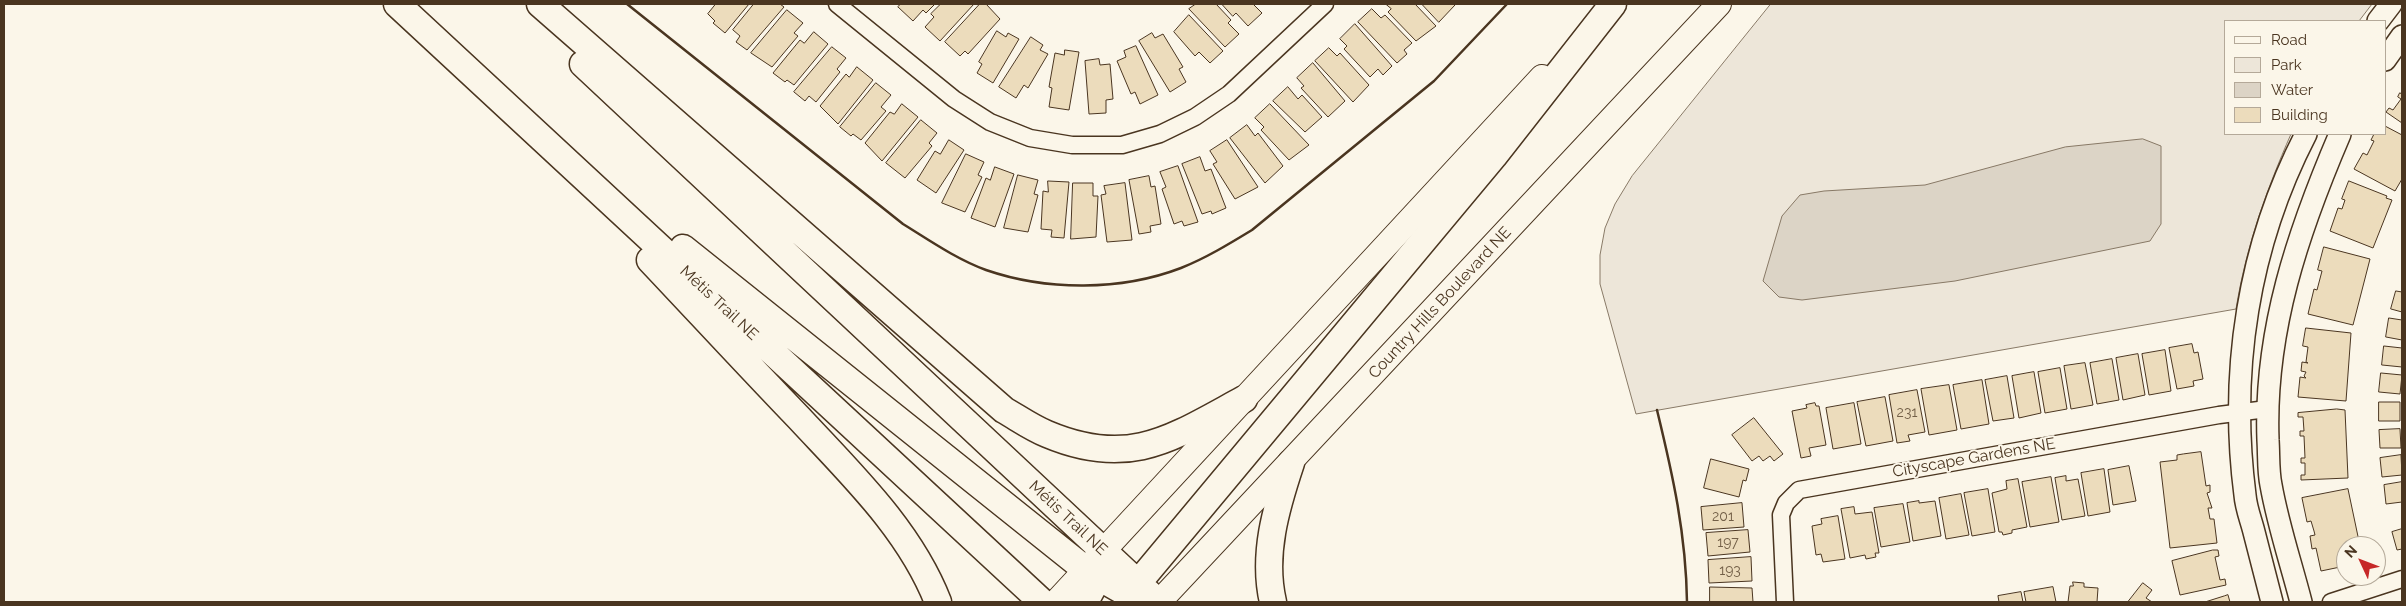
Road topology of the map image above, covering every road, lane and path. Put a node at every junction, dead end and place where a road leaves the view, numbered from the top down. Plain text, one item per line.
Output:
1 (397, 4) edge
2 (519, 4) edge
3 (540, 4) edge
4 (837, 4) edge
5 (1325, 4) edge
6 (1612, 4) edge
7 (1719, 4) edge
8 (2391, 4) edge
9 (2379, 20) edge
10 (2402, 36) edge
11 (2386, 59) edge
12 (490, 90) junction
13 (2305, 135) edge
14 (2340, 135) edge
15 (540, 137) junction
16 (1244, 399) junction
17 (2267, 409) junction
18 (2238, 413) junction
19 (1291, 463) junction
20 (1096, 566) junction
21 (2402, 579) edge
22 (1131, 593) edge
23 (938, 602) edge
24 (1042, 602) edge
25 (1056, 602) edge
26 (1085, 602) edge
27 (1158, 602) edge
28 (1273, 602) edge
29 (1785, 602) edge
30 (2272, 602) edge
31 (2301, 602) edge
32 (2331, 602) edge

1 - 12 main road, Métis Trail NE
2 - 20 main road, Métis Trail NE
3 - 16 main road
4 - 5 street
6 - 16 main road
6 - 22 main road
7 - 19 main road, Country Hills Boulevard NE
8 - 9 street
10 - 11 street
12 - 15 main road, Métis Trail NE
12 - 23 main road
13 - 18 street
14 - 17 street
15 - 20 main road
15 - 24 main road, Métis Trail NE
16 - 20 main road
17 - 18 street, Cityscape Gardens NE
17 - 31 street
18 - 29 street, Cityscape Gardens NE
18 - 30 street
19 - 27 main road, Country Hills Boulevard NE
19 - 28 main road
20 - 22 main road
20 - 25 main road
20 - 26 main road
21 - 32 street
22 - 27 main road

